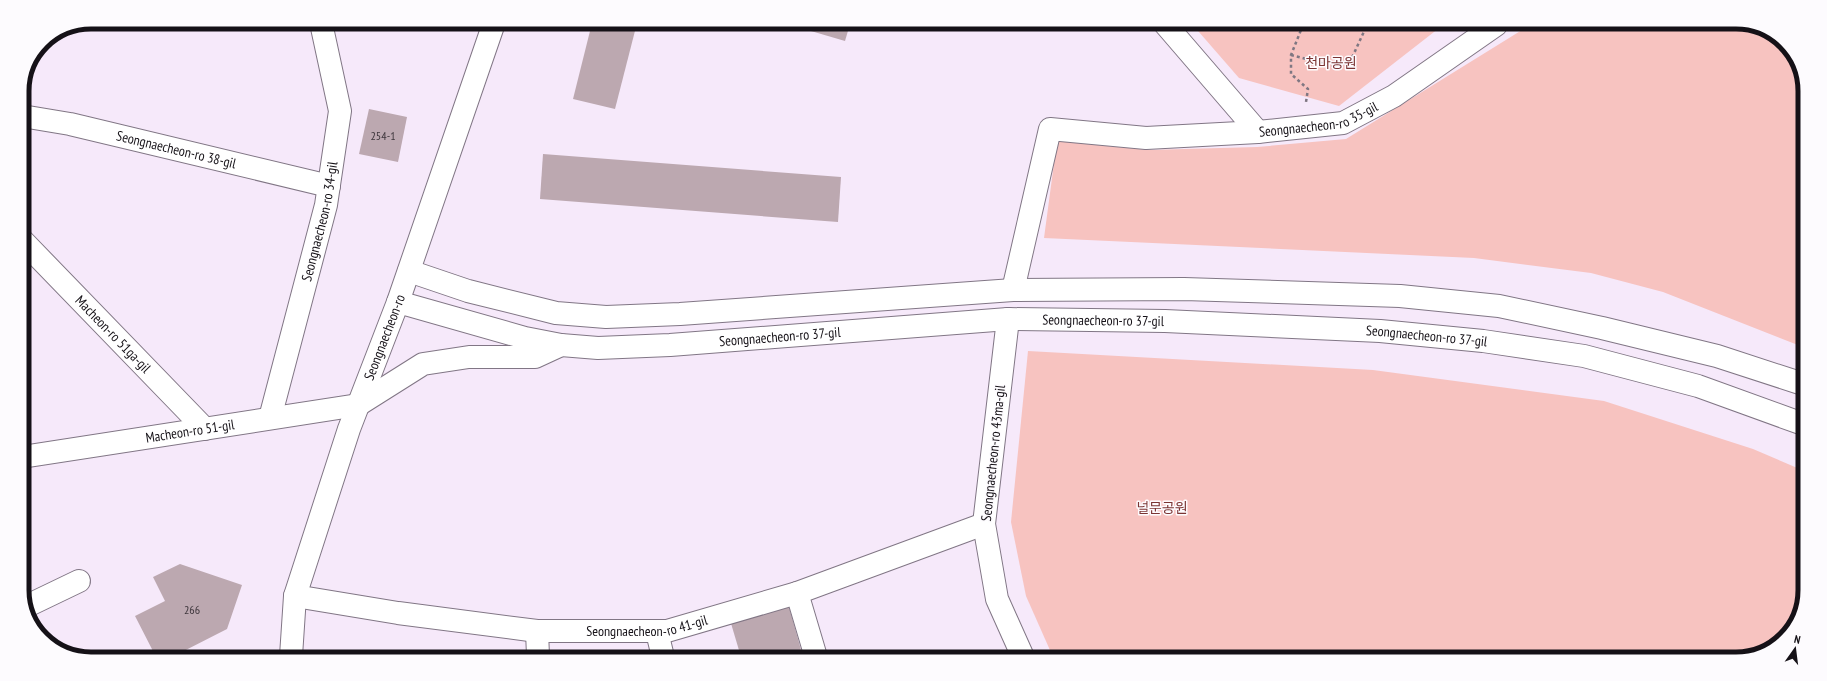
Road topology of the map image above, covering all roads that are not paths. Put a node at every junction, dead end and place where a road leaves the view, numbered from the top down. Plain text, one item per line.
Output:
1 (322, 29) edge
2 (492, 29) edge
3 (1169, 29) edge
4 (1490, 29) edge
5 (29, 117) edge
6 (1258, 132) junction
7 (329, 186) junction
8 (29, 247) edge
9 (409, 271) junction
10 (1012, 290) junction
11 (398, 302) junction
12 (1008, 319) junction
13 (560, 345) junction
14 (1798, 382) edge
15 (358, 405) junction
16 (270, 418) junction
17 (1798, 423) edge
18 (205, 429) junction
19 (29, 456) edge
20 (984, 524) junction
21 (79, 581) dead end
22 (797, 594) junction
23 (295, 596) junction
24 (31, 604) edge
25 (537, 631) junction
26 (657, 632) junction
27 (291, 652) edge
28 (538, 652) edge
29 (662, 652) edge
30 (814, 652) edge
31 (1021, 652) edge

1 - 7 street, Seongnaecheon-ro 34-gil
2 - 9 street, Seongnaecheon-ro
3 - 6 street, Seongnaecheon-ro 35-gil
4 - 6 street, Seongnaecheon-ro 35-gil
5 - 7 street, Seongnaecheon-ro 38-gil
6 - 10 street, Seongnaecheon-ro 43ma-gil
7 - 16 street, Seongnaecheon-ro 34-gil
8 - 18 street, Macheon-ro 51ga-gil
9 - 10 street, Seongnaecheon-ro 37-gil
9 - 11 street, Seongnaecheon-ro
10 - 12 street, Seongnaecheon-ro 43ma-gil
10 - 14 street, Seongnaecheon-ro 37-gil
11 - 13 street, Seongnaecheon-ro 37-gil
11 - 15 street, Seongnaecheon-ro
12 - 13 street, Seongnaecheon-ro 37-gil
12 - 17 street, Seongnaecheon-ro 37-gil
12 - 20 street, Seongnaecheon-ro 43ma-gil
13 - 15 street
15 - 16 street, Macheon-ro 51-gil
15 - 23 street, Seongnaecheon-ro
16 - 18 street, Macheon-ro 51-gil
18 - 19 street, Macheon-ro 51-gil
20 - 22 street, Seongnaecheon-ro 41-gil
20 - 31 street, Seongnaecheon-ro 43ma-gil
21 - 24 street
22 - 26 street, Seongnaecheon-ro 41-gil
22 - 30 street
23 - 25 street, Seongnaecheon-ro 41-gil
23 - 27 street, Seongnaecheon-ro
25 - 26 street, Seongnaecheon-ro 41-gil
25 - 28 street
26 - 29 street

